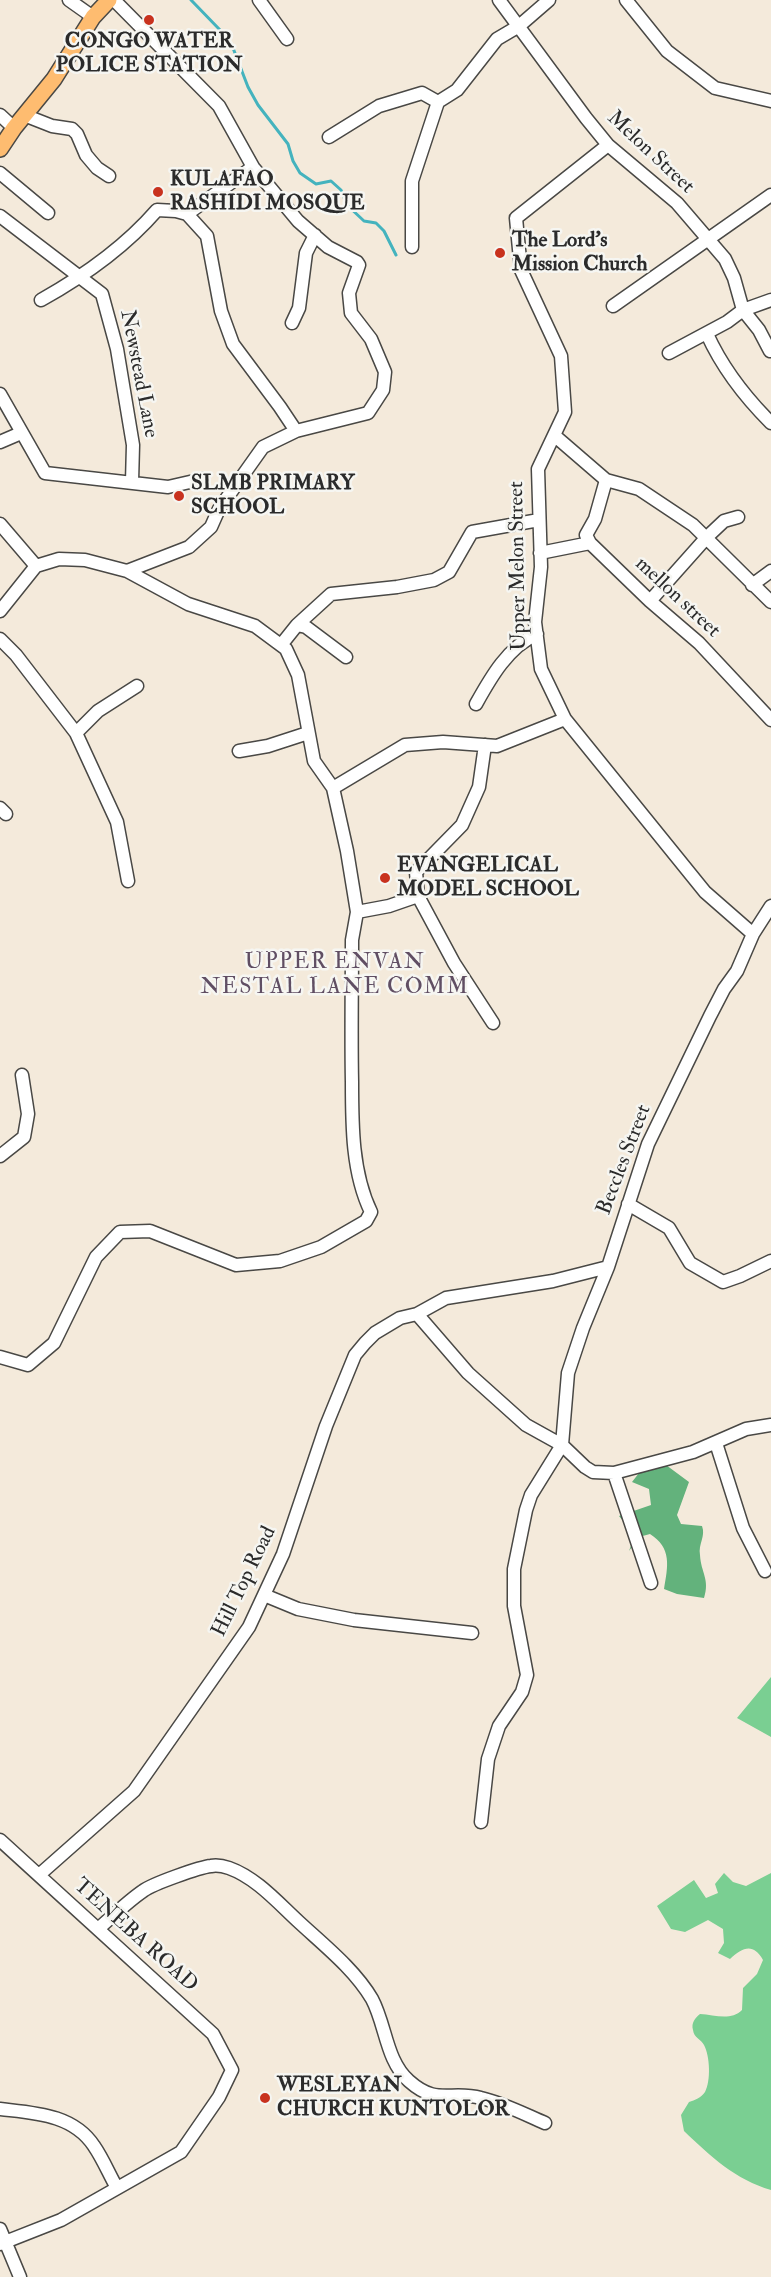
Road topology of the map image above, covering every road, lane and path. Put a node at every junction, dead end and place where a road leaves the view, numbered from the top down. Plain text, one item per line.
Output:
1 (69, 0) edge
2 (109, 0) edge
3 (114, 0) edge
4 (259, 0) edge
5 (499, 0) edge
6 (549, 0) edge
7 (626, 0) edge
8 (93, 17) junction
9 (519, 26) junction
10 (287, 39) dead end
11 (771, 101) edge
12 (438, 102) junction
13 (0, 115) edge
14 (24, 115) junction
15 (14, 128) junction
16 (329, 137) dead end
17 (608, 145) junction
18 (0, 149) edge
19 (253, 167) junction
20 (0, 173) edge
21 (109, 176) dead end
22 (771, 195) edge
23 (48, 213) dead end
24 (188, 214) junction
25 (0, 216) edge
26 (315, 235) junction
27 (706, 239) junction
28 (412, 247) dead end
29 (82, 277) junction
30 (41, 300) dead end
31 (771, 300) edge
32 (613, 306) dead end
33 (743, 310) junction
34 (292, 323) dead end
35 (707, 334) junction
36 (770, 351) edge
37 (669, 353) dead end
38 (0, 394) edge
39 (771, 423) edge
40 (296, 431) junction
41 (21, 433) junction
42 (555, 436) junction
43 (0, 442) edge
44 (203, 479) dead end
45 (606, 480) junction
46 (132, 482) junction
47 (738, 517) dead end
48 (539, 520) junction
49 (0, 524) edge
50 (707, 537) junction
51 (590, 543) junction
52 (540, 553) junction
53 (36, 566) junction
54 (127, 571) junction
55 (771, 571) edge
56 (752, 585) junction
57 (650, 601) junction
58 (771, 602) edge
59 (0, 611) edge
60 (297, 625) junction
61 (537, 634) junction
62 (0, 639) edge
63 (281, 645) junction
64 (346, 657) dead end
65 (137, 686) dead end
66 (476, 704) dead end
67 (565, 719) junction
68 (771, 720) edge
69 (76, 733) junction
70 (308, 733) junction
71 (484, 745) junction
72 (239, 751) dead end
73 (333, 788) junction
74 (128, 880) dead end
75 (418, 896) junction
76 (771, 906) edge
77 (357, 912) junction
78 (753, 934) junction
79 (493, 1023) dead end
80 (22, 1075) dead end
81 (0, 1156) edge
82 (628, 1204) junction
83 (771, 1261) edge
84 (608, 1267) junction
85 (417, 1314) junction
86 (0, 1357) edge
87 (771, 1425) edge
88 (716, 1443) junction
89 (562, 1445) junction
90 (614, 1473) junction
91 (765, 1572) dead end
92 (651, 1583) dead end
93 (264, 1595) junction
94 (472, 1633) dead end
95 (481, 1822) dead end
96 (0, 1840) edge
97 (39, 1875) junction
98 (98, 1929) junction
99 (0, 2109) edge
100 (545, 2122) dead end
101 (117, 2188) junction
102 (0, 2229) edge
103 (3, 2243) edge
104 (20, 2277) edge

1 - 8 street
2 - 8 main road
3 - 19 street
4 - 10 street
5 - 9 street, Melon Street
6 - 9 street
7 - 11 street
8 - 14 main road
9 - 12 street
9 - 17 street, Melon Street
12 - 16 street
12 - 28 street
13 - 15 street
14 - 15 main road
14 - 21 street
15 - 18 main road
17 - 27 street, Melon Street
17 - 42 street, Upper Melon Street
19 - 24 street
19 - 26 street
20 - 23 street
22 - 27 street
24 - 29 street
24 - 40 street
25 - 29 street, Newstead Lane
26 - 34 street
26 - 40 street
27 - 32 street
27 - 33 street, Melon Street
29 - 30 street
29 - 46 street, Newstead Lane
31 - 33 street
33 - 35 street
33 - 36 street
35 - 37 street
35 - 39 street
38 - 41 street
40 - 54 street
41 - 43 street
41 - 46 street
42 - 45 street
42 - 48 street, Upper Melon Street
44 - 46 street
45 - 50 street
45 - 51 street
47 - 50 street
48 - 52 street, Upper Melon Street
48 - 60 street
49 - 53 street
50 - 56 street
50 - 57 street
51 - 52 street
51 - 57 street, mellon street
52 - 61 street, Upper Melon Street
53 - 54 street
53 - 59 street
54 - 63 street
55 - 56 street
56 - 58 street
57 - 68 street, mellon street
60 - 63 street
60 - 64 street
61 - 66 street
61 - 67 street, Upper Melon Street
62 - 69 street
63 - 70 street
65 - 69 street
67 - 71 street
67 - 78 street, Upper Melon Street
69 - 74 street
70 - 72 street
70 - 73 street
71 - 73 street
71 - 75 street
73 - 77 street
75 - 77 street
75 - 79 street
76 - 78 street, Beccles Street
77 - 86 street
78 - 82 street, Beccles Street
80 - 81 street
82 - 83 street
82 - 84 street, Beccles Street
84 - 85 street, Hill Top Road
84 - 89 street, Beccles Street
85 - 89 street
85 - 93 street, Hill Top Road
87 - 88 street
88 - 90 street
88 - 91 street
89 - 90 street
89 - 95 street
90 - 92 street
93 - 94 street
93 - 97 street, Hill Top Road
96 - 97 street, TENEBA ROAD
97 - 98 street, TENEBA ROAD
98 - 100 street
98 - 101 street, TENEBA ROAD
99 - 101 street
101 - 103 street
102 - 103 street
103 - 104 street

